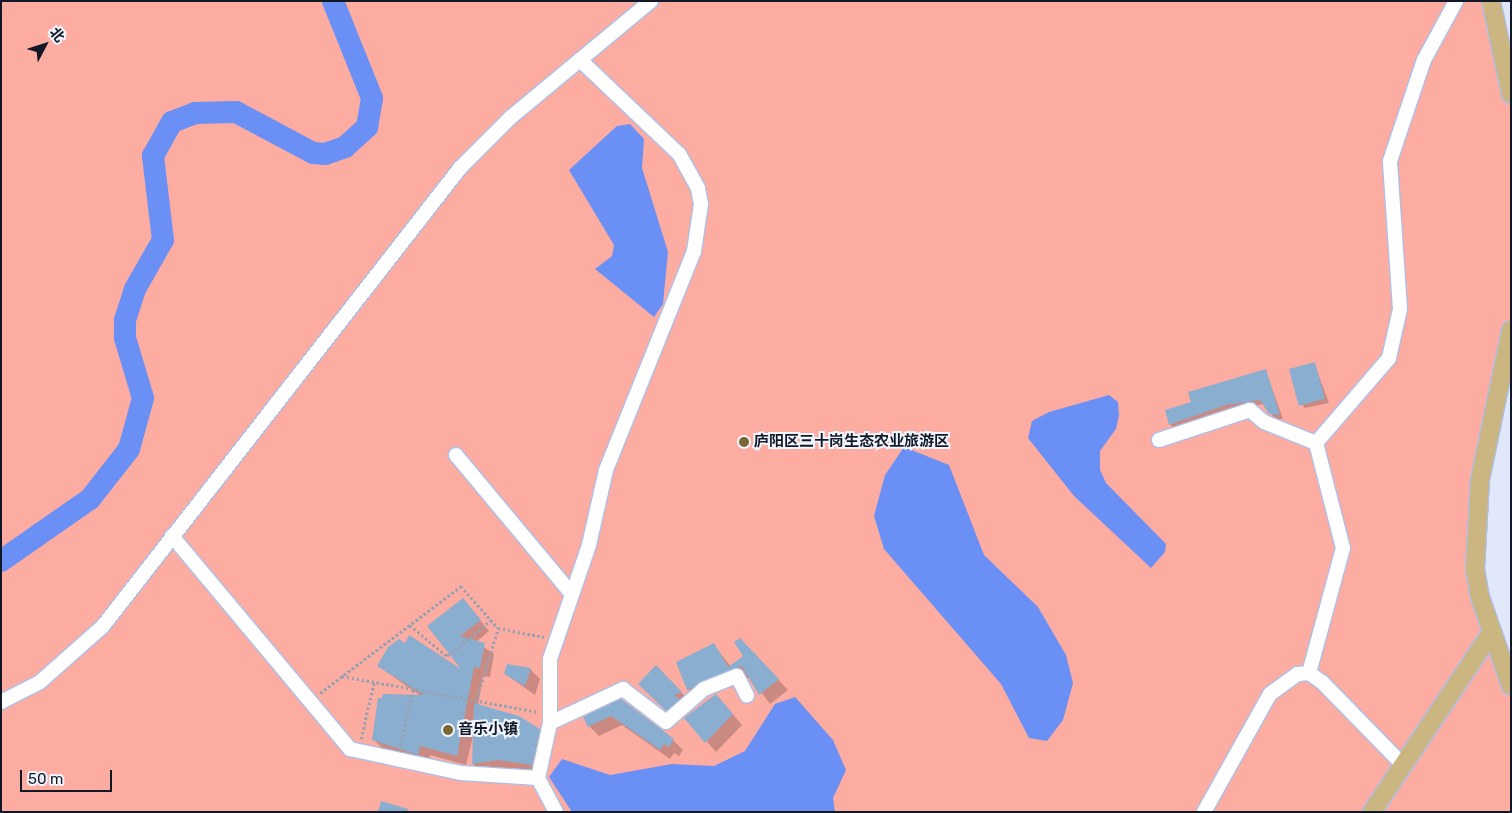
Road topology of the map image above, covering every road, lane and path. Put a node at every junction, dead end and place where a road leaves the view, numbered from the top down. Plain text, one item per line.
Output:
1 (651, 1) edge
2 (1456, 1) edge
3 (1491, 1) edge
4 (580, 60) junction
5 (1511, 94) edge
6 (1511, 330) edge
7 (1159, 440) dead end
8 (1316, 443) junction
9 (456, 455) dead end
10 (172, 536) junction
11 (572, 594) junction
12 (491, 620) junction
13 (410, 625) junction
14 (498, 628) junction
15 (1491, 633) junction
16 (557, 640) junction
17 (1308, 673) junction
18 (342, 676) junction
19 (374, 682) junction
20 (1511, 686) edge
21 (413, 689) junction
22 (747, 696) dead end
23 (476, 701) junction
24 (1, 702) edge
25 (309, 702) junction
26 (550, 718) junction
27 (358, 753) junction
28 (397, 760) junction
29 (1401, 763) junction
30 (538, 778) junction
31 (556, 812) edge
32 (1204, 812) edge
33 (1372, 812) edge

1 - 4 street
2 - 8 street
3 - 5 main road
4 - 10 street
4 - 11 street
6 - 15 main road
7 - 8 street
8 - 17 street
9 - 11 street
10 - 24 street
10 - 25 street
11 - 16 street
12 - 13 path
12 - 13 path
12 - 14 path
13 - 18 path
14 - 16 path
14 - 23 path
15 - 20 main road
15 - 29 main road
16 - 26 street
17 - 29 street
17 - 32 street
18 - 19 path
18 - 25 path
19 - 21 path
19 - 27 path
21 - 23 path
21 - 28 path
22 - 26 street
23 - 26 path
25 - 27 street
26 - 30 street
27 - 28 street
28 - 30 street
29 - 33 main road
30 - 31 street

